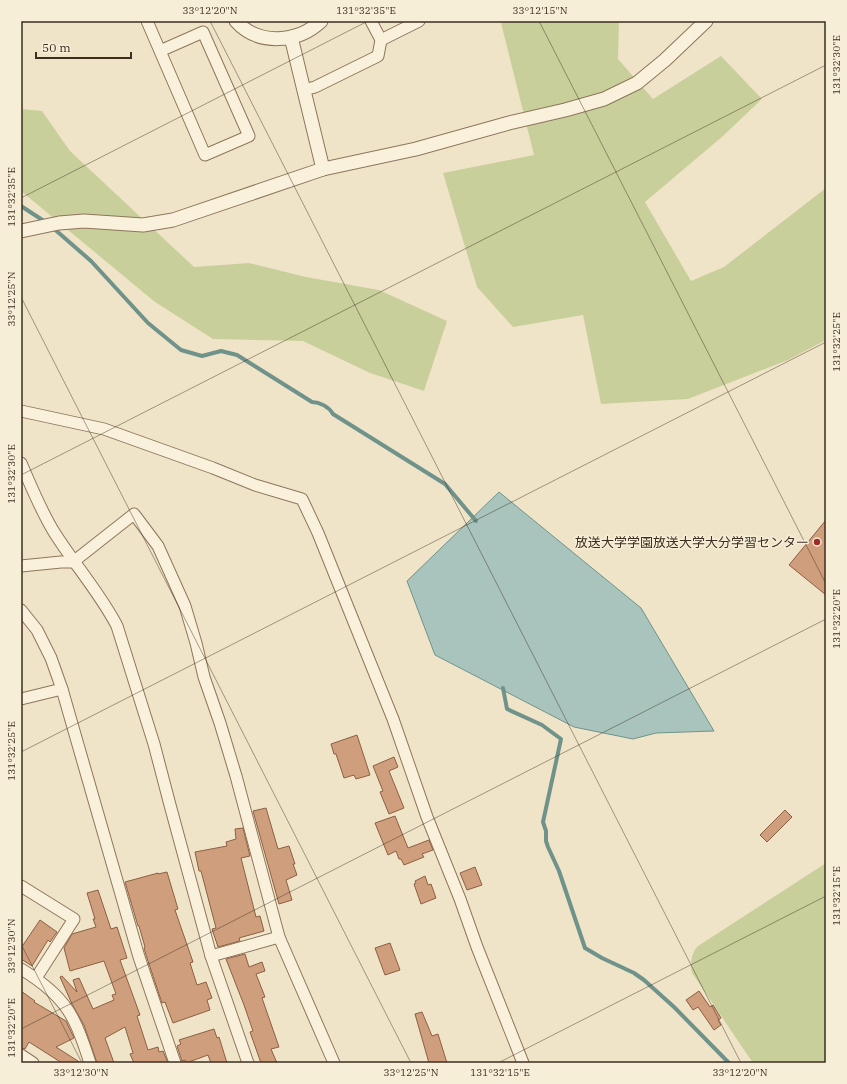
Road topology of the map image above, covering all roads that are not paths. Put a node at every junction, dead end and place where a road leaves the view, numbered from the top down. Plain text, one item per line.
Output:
1 (146, 21) edge
2 (236, 21) edge
3 (320, 21) edge
4 (371, 21) edge
5 (417, 21) edge
6 (706, 21) edge
7 (291, 37) junction
8 (381, 40) junction
9 (160, 51) junction
10 (304, 90) junction
11 (323, 169) junction
12 (21, 231) edge
13 (21, 411) edge
14 (21, 463) edge
15 (73, 562) junction
16 (21, 566) edge
17 (21, 610) edge
18 (62, 689) junction
19 (21, 699) edge
20 (21, 886) edge
21 (280, 937) junction
22 (211, 956) junction
23 (21, 970) edge
24 (36, 978) junction
25 (21, 1055) edge
26 (33, 1063) edge
27 (90, 1063) edge
28 (175, 1063) edge
29 (248, 1063) edge
30 (334, 1063) edge
31 (523, 1063) edge

1 - 9 street
2 - 7 street
3 - 7 street
4 - 8 street
5 - 8 street
6 - 11 street
7 - 10 street
8 - 10 street
9 - 9 street
10 - 11 street
11 - 12 street
13 - 31 street
14 - 15 street
15 - 16 street
15 - 21 street
15 - 22 street
17 - 18 street
18 - 19 street
18 - 28 street
20 - 24 street
21 - 22 street
21 - 30 street
22 - 29 street
23 - 24 street
24 - 27 street
25 - 26 street

